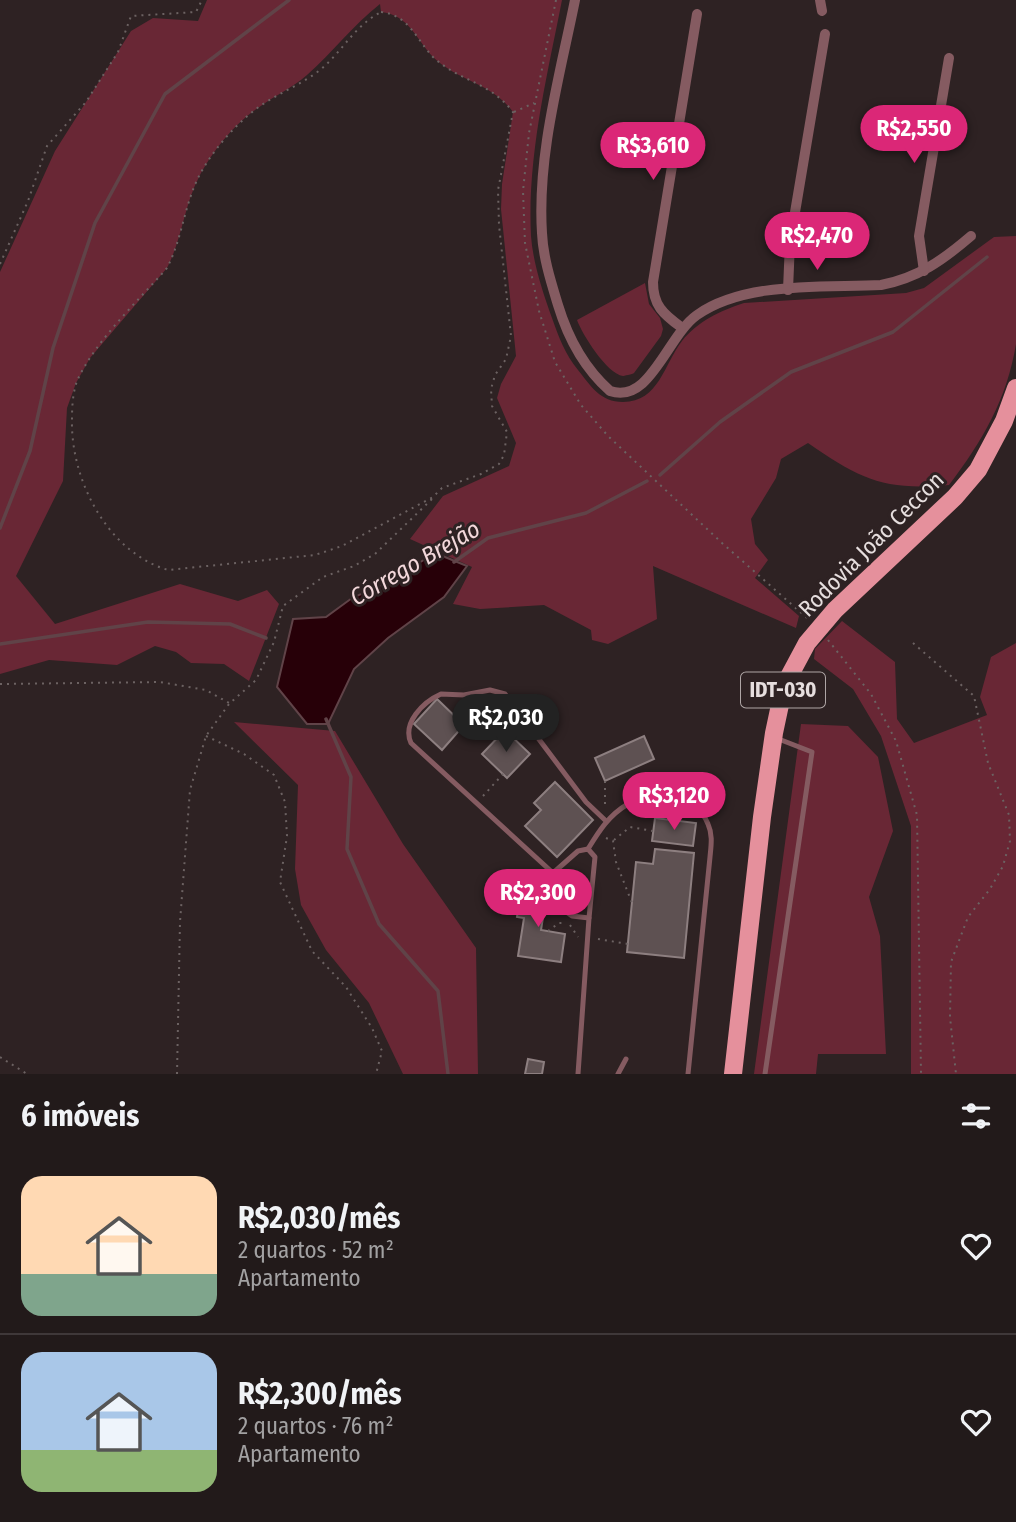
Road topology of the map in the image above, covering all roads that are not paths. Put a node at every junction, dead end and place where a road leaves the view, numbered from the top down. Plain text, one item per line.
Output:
1 (575, 0) edge
2 (697, 14) dead end
3 (825, 34) dead end
4 (949, 58) dead end
5 (971, 236) dead end
6 (924, 271) junction
7 (788, 290) junction
8 (681, 327) junction
9 (1016, 387) edge
10 (773, 737) junction
11 (606, 821) junction
12 (588, 849) junction
13 (553, 873) junction
14 (589, 918) junction
15 (626, 1059) dead end
16 (578, 1074) edge
17 (618, 1074) edge
18 (688, 1074) edge
19 (733, 1074) edge
20 (765, 1074) edge

1 - 8 street
2 - 8 street
3 - 7 street
4 - 6 street
5 - 6 street
6 - 7 street
7 - 8 street
9 - 10 main road, Rodovia João Ceccon / IDT-030
10 - 19 main road, Rodovia João Ceccon / IDT-030
10 - 20 lane
11 - 12 lane
11 - 13 lane
11 - 18 lane
12 - 13 lane
12 - 14 lane
13 - 14 lane
14 - 16 lane
15 - 17 lane

